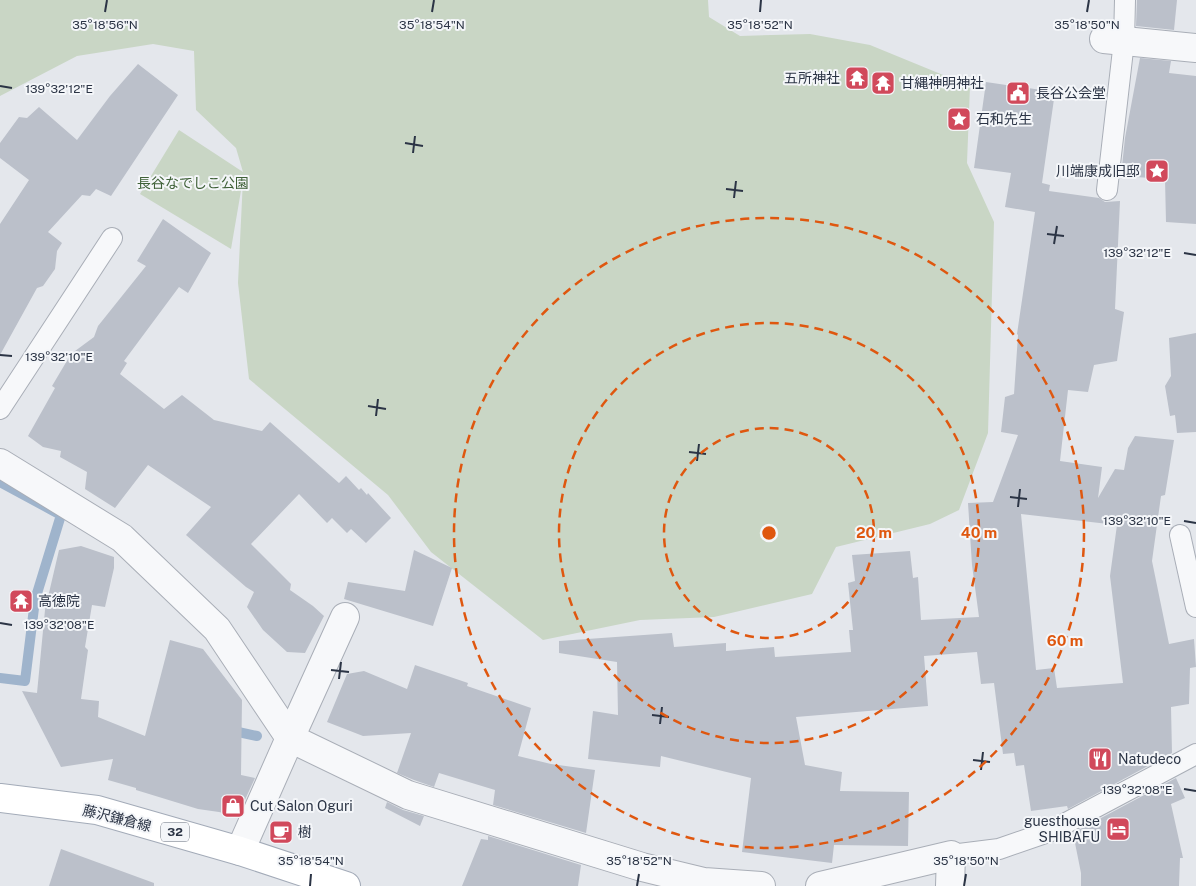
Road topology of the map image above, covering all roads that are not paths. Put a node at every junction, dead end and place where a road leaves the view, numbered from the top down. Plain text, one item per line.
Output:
1 (1125, 0) edge
2 (1114, 40) junction
3 (1196, 48) edge
4 (1107, 190) dead end
5 (112, 238) dead end
6 (0, 409) edge
7 (0, 463) edge
8 (1180, 534) dead end
9 (1196, 607) edge
10 (345, 617) dead end
11 (290, 738) junction
12 (1196, 754) edge
13 (0, 798) edge
14 (240, 851) junction
15 (951, 855) junction
16 (346, 886) edge
17 (761, 886) edge
18 (820, 886) edge
19 (950, 886) edge

1 - 2 lane
2 - 3 street
2 - 4 lane
5 - 6 lane
7 - 11 street
8 - 9 lane
10 - 11 street
11 - 14 street
11 - 17 street
12 - 15 lane
13 - 14 main road, 藤沢鎌倉線 / 32
14 - 16 main road, 藤沢鎌倉線 / 32
15 - 18 street
15 - 19 street

